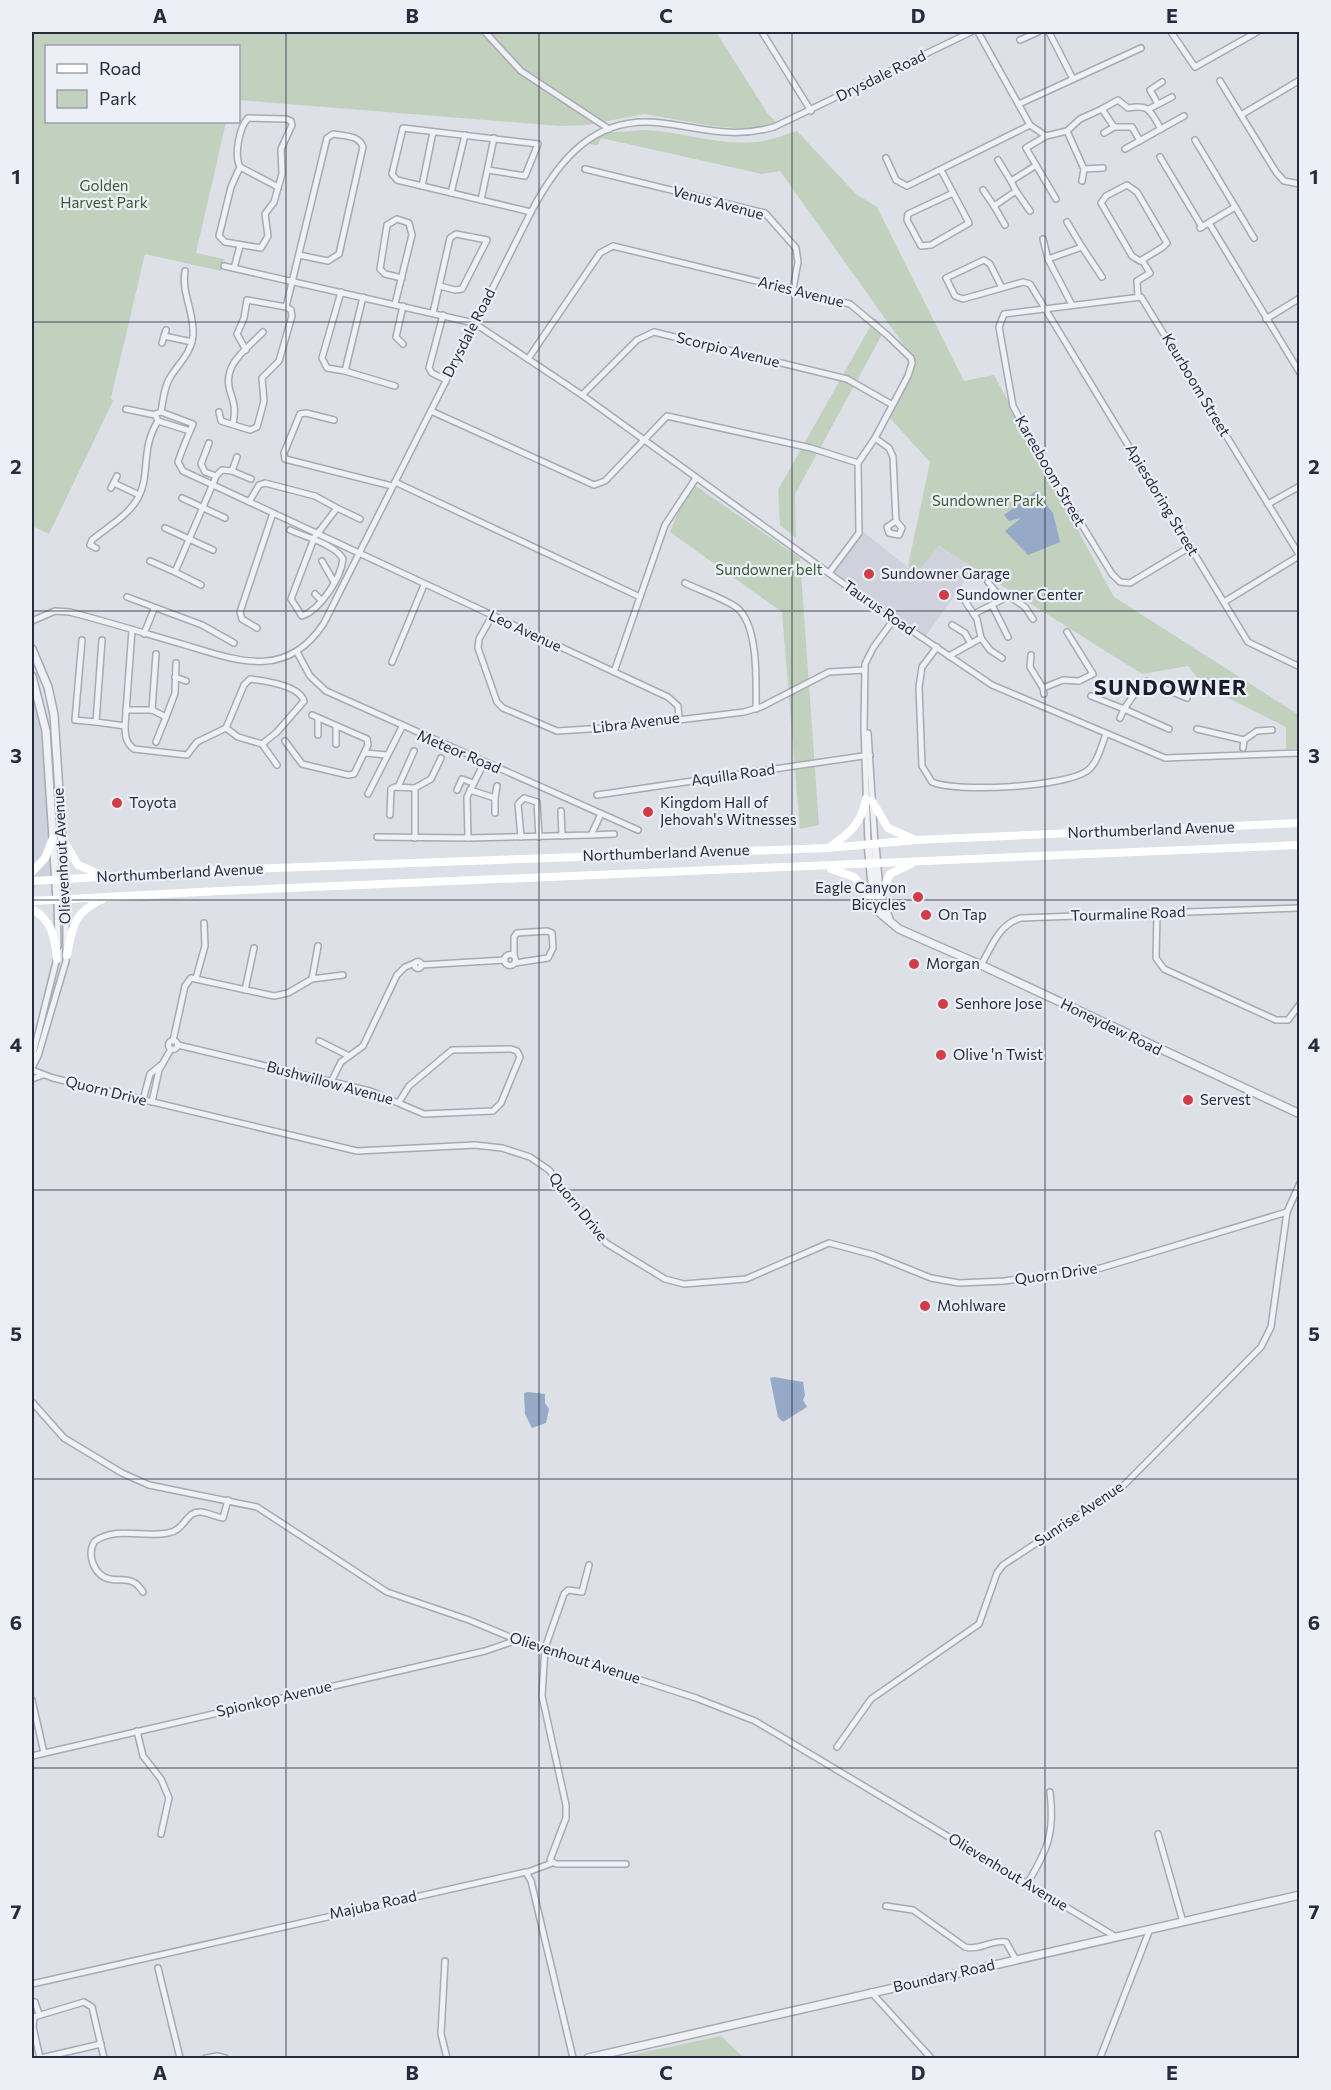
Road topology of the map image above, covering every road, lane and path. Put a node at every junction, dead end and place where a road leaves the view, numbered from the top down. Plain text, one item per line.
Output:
1 (484, 32) edge
2 (762, 32) edge
3 (971, 32) edge
4 (978, 32) edge
5 (1038, 32) edge
6 (1049, 32) edge
7 (1171, 32) edge
8 (1257, 32) edge
9 (1020, 40) dead end
10 (1141, 48) dead end
11 (1073, 79) junction
12 (1299, 80) edge
13 (1220, 81) dead end
14 (1162, 82) dead end
15 (1172, 97) dead end
16 (1019, 104) junction
17 (1158, 104) junction
18 (1102, 109) junction
19 (1149, 109) junction
20 (811, 111) junction
21 (1241, 115) junction
22 (1184, 116) dead end
23 (1030, 125) junction
24 (1114, 128) junction
25 (609, 129) junction
26 (1161, 129) junction
27 (1067, 131) junction
28 (433, 132) junction
29 (1104, 133) dead end
30 (465, 135) junction
31 (1046, 136) junction
32 (494, 138) junction
33 (1140, 141) junction
34 (1195, 141) dead end
35 (1125, 149) dead end
36 (1160, 157) dead end
37 (886, 158) dead end
38 (998, 160) dead end
39 (1035, 166) junction
40 (240, 167) junction
41 (1084, 168) junction
42 (1103, 168) dead end
43 (585, 169) dead end
44 (488, 170) junction
45 (941, 170) junction
46 (1082, 180) dead end
47 (1011, 181) junction
48 (1299, 184) edge
49 (422, 186) junction
50 (278, 187) junction
51 (982, 190) dead end
52 (1016, 191) junction
53 (452, 193) junction
54 (953, 193) junction
55 (1056, 199) dead end
56 (481, 200) junction
57 (994, 206) junction
58 (1235, 207) junction
59 (1030, 211) dead end
60 (531, 212) junction
61 (1067, 222) dead end
62 (1209, 223) junction
63 (1005, 225) dead end
64 (1254, 238) dead end
65 (1043, 239) dead end
66 (240, 246) junction
67 (1082, 248) junction
68 (299, 255) junction
69 (1048, 259) junction
70 (1143, 260) junction
71 (224, 266) dead end
72 (234, 268) junction
73 (185, 271) dead end
74 (1102, 277) dead end
75 (402, 278) junction
76 (293, 280) junction
77 (440, 286) junction
78 (1002, 288) junction
79 (793, 289) junction
80 (340, 292) junction
81 (1138, 296) junction
82 (363, 297) junction
83 (1299, 298) edge
84 (395, 304) junction
85 (1072, 305) junction
86 (286, 306) junction
87 (403, 306) junction
88 (1046, 309) junction
89 (433, 313) junction
90 (443, 315) junction
91 (1266, 319) junction
92 (474, 323) junction
93 (263, 332) dead end
94 (192, 342) junction
95 (162, 344) dead end
96 (403, 344) dead end
97 (246, 350) junction
98 (528, 359) junction
99 (345, 371) junction
100 (1299, 373) edge
101 (446, 380) junction
102 (395, 386) dead end
103 (582, 395) junction
104 (891, 404) junction
105 (126, 409) dead end
106 (431, 411) junction
107 (219, 412) dead end
108 (158, 416) junction
109 (334, 420) dead end
110 (233, 423) junction
111 (190, 431) junction
112 (874, 438) junction
113 (644, 440) junction
114 (209, 443) dead end
115 (237, 457) dead end
116 (858, 463) junction
117 (232, 471) junction
118 (117, 476) dead end
119 (216, 476) junction
120 (696, 478) junction
121 (251, 479) dead end
122 (394, 484) junction
123 (213, 485) junction
124 (1299, 486) edge
125 (140, 495) junction
126 (182, 498) dead end
127 (249, 502) junction
128 (1269, 504) junction
129 (203, 508) junction
130 (337, 508) junction
131 (273, 513) junction
132 (225, 518) dead end
133 (360, 519) dead end
134 (896, 521) dead end
135 (165, 528) dead end
136 (290, 530) dead end
137 (317, 533) junction
138 (190, 539) junction
139 (313, 541) junction
140 (91, 546) dead end
141 (1190, 547) junction
142 (213, 550) dead end
143 (360, 553) junction
144 (1299, 556) edge
145 (150, 561) dead end
146 (322, 561) dead end
147 (175, 572) junction
148 (829, 573) junction
149 (334, 582) junction
150 (988, 582) dead end
151 (685, 583) dead end
152 (201, 585) dead end
153 (424, 585) junction
154 (287, 592) dead end
155 (315, 594) dead end
156 (127, 597) dead end
157 (640, 597) junction
158 (963, 598) dead end
159 (291, 599) junction
160 (1002, 599) junction
161 (321, 600) junction
162 (1224, 602) junction
163 (992, 604) junction
164 (154, 609) junction
165 (974, 614) junction
166 (492, 616) junction
167 (894, 619) junction
168 (1033, 619) dead end
169 (32, 621) edge
170 (952, 625) dead end
171 (257, 628) dead end
172 (132, 630) junction
173 (1067, 632) dead end
174 (144, 634) junction
175 (1008, 637) dead end
176 (981, 638) junction
177 (82, 640) dead end
178 (102, 640) dead end
179 (234, 643) dead end
180 (971, 644) junction
181 (937, 647) junction
182 (32, 649) edge
183 (297, 652) junction
184 (156, 654) dead end
185 (1031, 654) dead end
186 (949, 656) junction
187 (1002, 658) dead end
188 (392, 662) dead end
189 (176, 663) dead end
190 (1299, 668) edge
191 (865, 670) junction
192 (614, 672) junction
193 (32, 676) edge
194 (175, 677) junction
195 (186, 681) dead end
196 (1091, 696) dead end
197 (1187, 698) dead end
198 (756, 709) junction
199 (1124, 709) junction
200 (126, 710) junction
201 (152, 710) junction
202 (312, 715) dead end
203 (166, 717) junction
204 (318, 718) junction
205 (679, 718) junction
206 (1120, 718) dead end
207 (96, 722) junction
208 (125, 726) junction
209 (336, 726) junction
210 (402, 727) junction
211 (226, 728) junction
212 (1169, 729) dead end
213 (1197, 729) dead end
214 (1272, 730) dead end
215 (1106, 734) junction
216 (318, 735) dead end
217 (1244, 740) junction
218 (285, 741) dead end
219 (156, 742) dead end
220 (262, 744) junction
221 (336, 744) dead end
222 (1243, 748) dead end
223 (414, 751) dead end
224 (365, 753) junction
225 (1299, 753) edge
226 (387, 755) junction
227 (868, 755) junction
228 (441, 758) dead end
229 (484, 763) junction
230 (277, 765) dead end
231 (465, 771) dead end
232 (462, 779) junction
233 (473, 783) junction
234 (497, 786) dead end
235 (398, 787) junction
236 (414, 788) junction
237 (457, 790) dead end
238 (470, 790) junction
239 (368, 794) dead end
240 (597, 795) dead end
241 (495, 798) junction
242 (869, 800) junction
243 (561, 811) dead end
244 (495, 813) dead end
245 (601, 814) junction
246 (390, 815) dead end
247 (1299, 823) edge
248 (639, 830) dead end
249 (614, 834) dead end
250 (591, 835) junction
251 (562, 836) junction
252 (377, 837) dead end
253 (521, 837) junction
254 (539, 837) junction
255 (57, 838) junction
256 (415, 838) junction
257 (468, 838) junction
258 (916, 840) junction
259 (872, 844) junction
260 (1299, 845) edge
261 (828, 848) junction
262 (918, 861) junction
263 (873, 864) junction
264 (822, 867) junction
265 (32, 872) edge
266 (113, 875) junction
267 (55, 880) junction
268 (64, 880) junction
269 (32, 881) edge
270 (107, 897) junction
271 (876, 898) junction
272 (66, 899) junction
273 (57, 900) junction
274 (32, 901) edge
275 (1299, 908) edge
276 (32, 909) edge
277 (1157, 913) junction
278 (204, 923) dead end
279 (318, 946) dead end
280 (255, 948) dead end
281 (67, 955) junction
282 (513, 955) junction
283 (57, 959) junction
284 (505, 960) junction
285 (515, 963) junction
286 (981, 965) junction
287 (343, 975) dead end
288 (196, 978) junction
289 (312, 979) junction
290 (245, 990) junction
291 (1299, 1004) edge
292 (319, 1041) dead end
293 (176, 1043) junction
294 (349, 1056) junction
295 (34, 1060) junction
296 (162, 1064) junction
297 (32, 1069) edge
298 (43, 1075) junction
299 (32, 1079) edge
300 (331, 1082) junction
301 (143, 1100) junction
302 (152, 1102) junction
303 (399, 1102) junction
304 (1299, 1114) edge
305 (1299, 1183) edge
306 (1287, 1212) junction
307 (32, 1402) edge
308 (228, 1500) junction
309 (589, 1565) dead end
310 (144, 1592) dead end
311 (517, 1641) junction
312 (545, 1648) junction
313 (32, 1700) edge
314 (138, 1731) junction
315 (837, 1747) dead end
316 (44, 1753) junction
317 (32, 1756) edge
318 (1050, 1792) dead end
319 (161, 1834) dead end
320 (1158, 1834) dead end
321 (552, 1863) junction
322 (626, 1864) dead end
323 (528, 1872) junction
324 (1027, 1884) junction
325 (1299, 1895) edge
326 (886, 1906) dead end
327 (1183, 1922) junction
328 (1150, 1929) junction
329 (1116, 1937) junction
330 (1016, 1960) junction
331 (445, 1961) dead end
332 (158, 1968) dead end
333 (32, 1984) edge
334 (871, 1992) junction
335 (35, 2002) dead end
336 (39, 2014) junction
337 (101, 2044) junction
338 (40, 2058) edge
339 (104, 2058) edge
340 (180, 2058) edge
341 (206, 2058) edge
342 (225, 2058) edge
343 (447, 2058) edge
344 (573, 2058) edge
345 (588, 2058) edge
346 (931, 2058) edge
347 (1100, 2058) edge

1 - 25 street
2 - 20 street
3 - 20 street, Drysdale Road
4 - 16 street
5 - 9 street
6 - 11 street
7 - 8 street
10 - 11 street
11 - 16 street
12 - 21 street
13 - 21 street
14 - 17 street
15 - 17 street
16 - 23 street
17 - 19 street
18 - 19 street
18 - 24 street
18 - 27 street
19 - 26 street
20 - 25 street, Drysdale Road
21 - 48 street
22 - 26 street
23 - 31 street
23 - 45 street
24 - 29 street
24 - 33 street
25 - 60 street, Drysdale Road
26 - 33 street
27 - 31 street
27 - 41 street
28 - 30 street
28 - 49 street
28 - 49 street
30 - 32 street
30 - 53 street
31 - 39 street
32 - 44 street
32 - 44 street
33 - 35 street
34 - 58 street
36 - 62 street
37 - 45 street
38 - 47 street
39 - 47 street
39 - 55 street
40 - 50 street
40 - 50 street
40 - 66 street
41 - 42 street
41 - 46 street
43 - 79 street, Venus Avenue
44 - 56 street
45 - 54 street
47 - 52 street
49 - 53 street
50 - 66 street
51 - 57 street
52 - 57 street
52 - 59 street
53 - 56 street
54 - 54 street
56 - 60 street
57 - 63 street
58 - 62 street
58 - 64 street
60 - 92 street, Drysdale Road
61 - 67 street
62 - 91 street
65 - 69 street
66 - 72 street
67 - 69 street
67 - 74 street
68 - 68 street
68 - 76 street
69 - 85 street
70 - 70 street
70 - 81 street
71 - 72 street, Taurus Road
72 - 76 street, Taurus Road
73 - 94 street
75 - 75 street
75 - 84 street
76 - 80 street, Taurus Road
76 - 86 street
77 - 77 street
77 - 89 street
78 - 78 street
78 - 88 street, Apiesdoring Street
79 - 98 street, Aries Avenue
79 - 104 street, Aries Avenue
80 - 82 street, Taurus Road
80 - 99 street
81 - 85 street
81 - 128 street, Keurboom Street
82 - 84 street, Taurus Road
82 - 99 street
83 - 91 street
84 - 87 street, Taurus Road
85 - 88 street
86 - 97 street
86 - 110 street
87 - 89 street, Taurus Road
87 - 96 street
88 - 141 street, Apiesdoring Street
88 - 141 street, Kareeboom Street
89 - 90 street, Taurus Road
90 - 92 street, Taurus Road
90 - 101 street
91 - 100 street
92 - 98 street, Taurus Road
92 - 101 street, Drysdale Road
93 - 97 street
94 - 95 street
94 - 108 street
97 - 110 street
98 - 103 street, Taurus Road
99 - 102 street
101 - 106 street, Drysdale Road
103 - 104 street, Scorpio Avenue
103 - 113 street, Taurus Road
104 - 112 street, Aries Avenue
105 - 108 street
106 - 113 street
106 - 122 street, Drysdale Road
107 - 110 street
108 - 111 street
108 - 111 street
108 - 125 street
109 - 122 street
111 - 123 street, Leo Avenue
112 - 116 street, Aries Avenue
112 - 134 street
113 - 116 street
113 - 120 street, Taurus Road
114 - 119 street
115 - 117 street
116 - 148 street
117 - 119 street
117 - 121 street
118 - 125 street
119 - 123 street
120 - 148 street, Taurus Road
120 - 157 street
122 - 143 street, Drysdale Road
122 - 157 street
123 - 127 street, Leo Avenue
123 - 129 street
124 - 128 street
125 - 140 street
126 - 129 street
127 - 130 street
127 - 131 street, Leo Avenue
128 - 144 street, Keurboom Street
129 - 132 street
129 - 138 street
130 - 133 street
130 - 137 street
131 - 137 street, Leo Avenue
131 - 171 street
135 - 138 street
136 - 139 street
137 - 139 street
137 - 143 street, Leo Avenue
138 - 142 street
138 - 147 street
139 - 149 street
139 - 159 street
141 - 162 street, Apiesdoring Street
143 - 153 street, Leo Avenue
143 - 183 street, Drysdale Road
144 - 162 street
145 - 147 street
146 - 149 street
147 - 152 street
148 - 167 street, Taurus Road
149 - 161 street
150 - 160 street
151 - 198 street
153 - 166 street, Leo Avenue
153 - 188 street
154 - 159 street
155 - 161 street
156 - 164 street
157 - 192 street
158 - 165 street
159 - 161 street
160 - 163 street
160 - 168 street
162 - 190 street, Apiesdoring Street
163 - 165 street
163 - 175 street
164 - 174 street
164 - 179 street
165 - 176 street
166 - 192 street, Leo Avenue
166 - 205 street, Libra Avenue
167 - 181 street, Taurus Road
167 - 191 street
169 - 172 street
170 - 180 street
172 - 174 street
172 - 200 street
173 - 185 street
174 - 183 street
176 - 180 street
176 - 187 street
177 - 207 street
178 - 207 street
180 - 186 street
181 - 186 street, Taurus Road
181 - 215 street
182 - 255 street, Olievenhout Avenue
183 - 210 street, Meteor Road
184 - 201 street
186 - 215 street, Taurus Road
189 - 194 street
191 - 198 street, Libra Avenue
191 - 227 street
192 - 205 street, Leo Avenue
193 - 255 street, Olievenhout Avenue
194 - 195 street
194 - 203 street
196 - 199 street
197 - 199 street
198 - 205 street, Libra Avenue
199 - 206 street
199 - 212 street
200 - 201 street
200 - 208 street
201 - 203 street
202 - 204 street
203 - 219 street
204 - 209 street
204 - 216 street
207 - 208 street
208 - 211 street
209 - 221 street
209 - 224 street
210 - 226 street
210 - 229 street, Meteor Road
211 - 220 street
211 - 220 street
213 - 217 street
214 - 217 street
215 - 225 street, Taurus Road
217 - 222 street
218 - 224 street
220 - 230 street
223 - 235 street
224 - 226 street
226 - 239 street
227 - 240 street, Aquilla Road
227 - 242 street
228 - 236 street
229 - 233 street
229 - 245 street, Meteor Road
231 - 232 street
232 - 233 street
232 - 237 street
233 - 238 street
234 - 241 street
235 - 236 street
235 - 246 street
236 - 256 street
238 - 241 street
238 - 257 street
241 - 244 street
242 - 258 main road
242 - 259 street
242 - 261 main road
243 - 251 street
245 - 248 street, Meteor Road
245 - 250 street
247 - 258 main road, Northumberland Avenue
249 - 250 street
250 - 251 street
251 - 254 street
252 - 256 street
253 - 254 street
253 - 254 street
253 - 257 street
255 - 265 main road
255 - 266 main road
255 - 267 street, Olievenhout Avenue
255 - 268 street, Olievenhout Avenue
256 - 257 street
258 - 259 main road, Northumberland Avenue
259 - 261 main road, Northumberland Avenue
259 - 263 street
260 - 262 main road, Northumberland Avenue
261 - 266 main road, Northumberland Avenue
262 - 263 main road, Northumberland Avenue
262 - 271 main road
263 - 264 main road, Northumberland Avenue
263 - 271 street
264 - 270 main road, Northumberland Avenue
264 - 271 main road
266 - 268 main road, Northumberland Avenue
267 - 268 main road, Northumberland Avenue
267 - 269 main road, Northumberland Avenue
267 - 273 street, Olievenhout Avenue
268 - 272 street, Olievenhout Avenue
270 - 272 main road, Northumberland Avenue
270 - 281 main road
271 - 286 street, Honeydew Road
272 - 273 main road, Northumberland Avenue
272 - 281 street, Olievenhout Avenue
273 - 274 main road, Northumberland Avenue
273 - 283 street, Olievenhout Avenue
275 - 277 street, Tourmaline Road
276 - 283 main road
277 - 286 street, Tourmaline Road
277 - 291 street
278 - 288 street
279 - 289 street
280 - 290 street
281 - 295 street, Olievenhout Avenue
282 - 284 street
282 - 285 street
282 - 285 street
283 - 295 street, Olievenhout Avenue
284 - 285 street
284 - 294 street
286 - 304 street, Honeydew Road
287 - 289 street
288 - 290 street
288 - 293 street
289 - 290 street
292 - 294 street
293 - 296 street
293 - 300 street, Bushwillow Avenue
294 - 300 street
295 - 297 street, Olievenhout Avenue
296 - 301 street
296 - 302 street
297 - 298 street, Quorn Drive
298 - 299 street
298 - 301 street, Quorn Drive
300 - 303 street, Bushwillow Avenue
301 - 302 street, Quorn Drive
302 - 306 street, Quorn Drive
303 - 303 street, Bushwillow Avenue
305 - 306 street, Sunrise Avenue
306 - 315 street, Sunrise Avenue
307 - 308 street, Olievenhout Avenue
308 - 310 street
308 - 311 street, Olievenhout Avenue
309 - 312 street
311 - 312 street, Olievenhout Avenue
311 - 314 street, Spionkop Avenue
312 - 321 street
312 - 324 street, Olievenhout Avenue
313 - 316 street
314 - 316 street, Spionkop Avenue
314 - 319 street
316 - 317 street, Spionkop Avenue
318 - 324 street
320 - 327 street
321 - 322 street
321 - 323 street, Majuba Road
323 - 333 street, Majuba Road
323 - 344 street
324 - 329 street, Olievenhout Avenue
325 - 327 street, Boundary Road
326 - 330 street
327 - 328 street, Boundary Road
328 - 329 street, Boundary Road
328 - 347 street
329 - 330 street, Boundary Road
330 - 334 street, Boundary Road
331 - 343 street
332 - 340 street
334 - 345 street, Boundary Road
334 - 346 street
335 - 336 street
336 - 337 street
336 - 338 street
337 - 338 street
337 - 339 street
341 - 342 street

